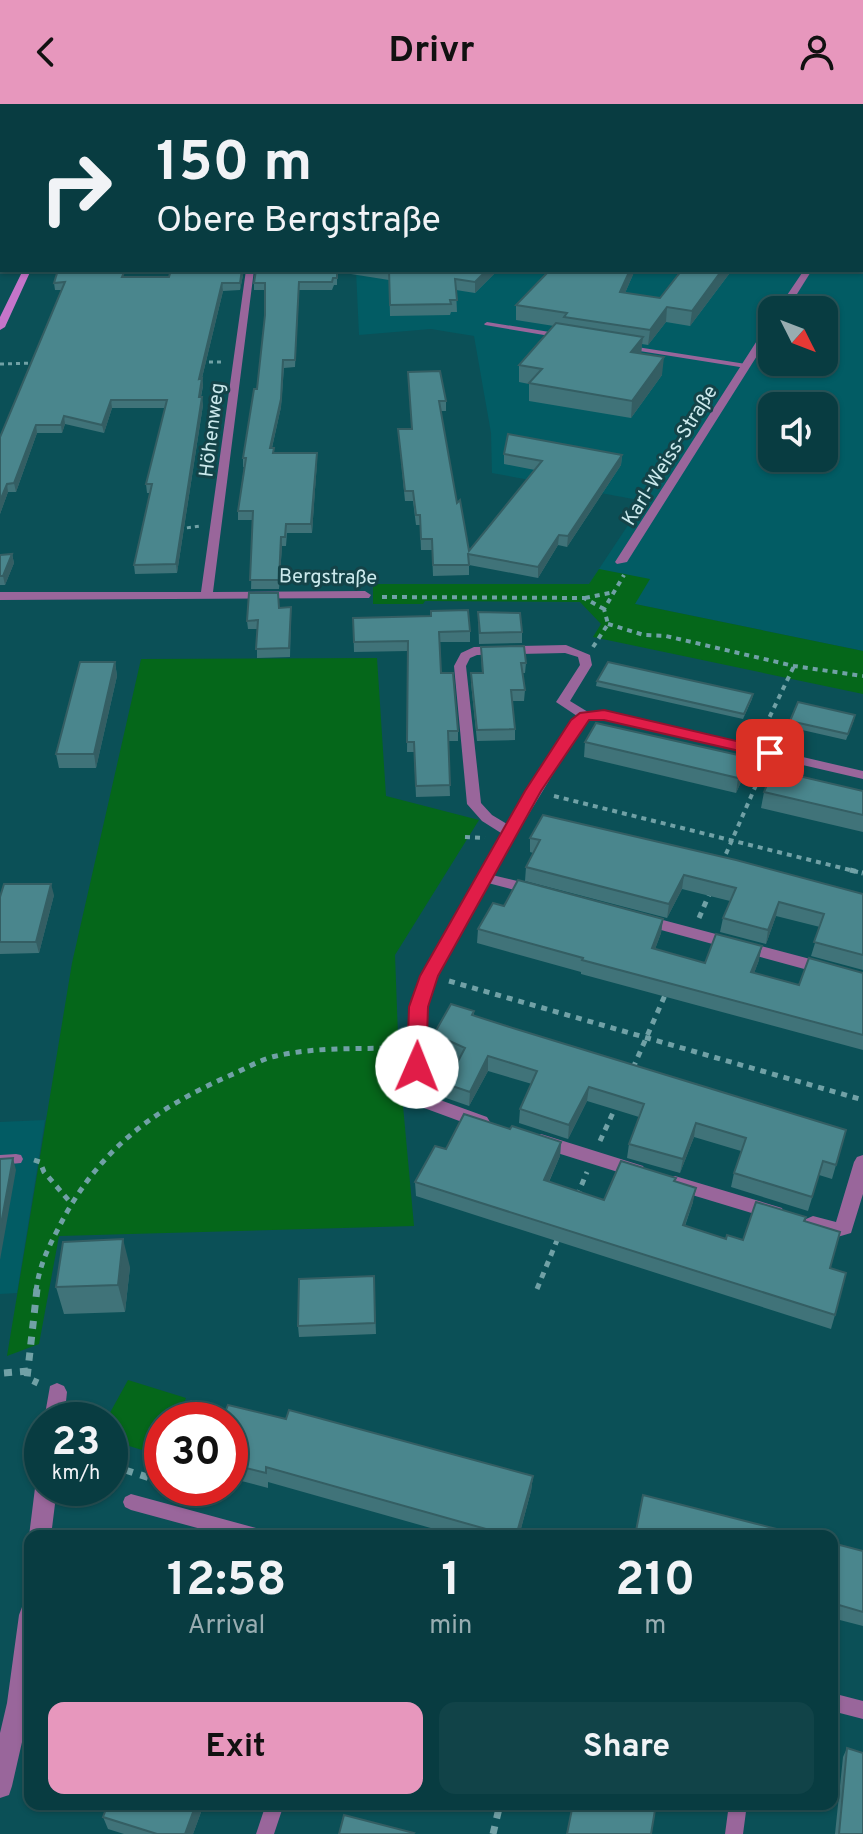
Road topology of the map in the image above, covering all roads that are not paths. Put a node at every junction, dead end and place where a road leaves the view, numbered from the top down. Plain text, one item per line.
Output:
1 (26, 272) edge
2 (250, 272) edge
3 (807, 272) edge
4 (791, 296) edge
5 (487, 324) dead end
6 (0, 327) edge
7 (579, 339) edge
8 (610, 344) edge
9 (758, 347) edge
10 (746, 366) junction
11 (621, 562) road end
12 (207, 595) junction
13 (365, 595) road end
14 (0, 596) edge
15 (585, 716) junction
16 (863, 775) edge
17 (510, 832) junction
18 (483, 877) junction
19 (543, 893) edge
20 (633, 917) edge
21 (863, 979) edge
22 (16, 1159) edge
23 (0, 1160) edge
24 (863, 1162) edge
25 (57, 1392) road end
26 (56, 1402) edge
27 (131, 1502) dead end
28 (44, 1506) edge
29 (41, 1530) edge
30 (234, 1530) edge
31 (24, 1663) edge
32 (838, 1704) edge
33 (863, 1710) edge
34 (0, 1786) edge
35 (273, 1810) edge
36 (737, 1810) edge
37 (265, 1834) edge
38 (734, 1834) edge

1 - 6 street
2 - 12 street, Höhenweg
3 - 4 street
5 - 7 lane
8 - 10 lane, Karl-Weiss-Straße
9 - 10 street, Karl-Weiss-Straße
10 - 11 street, Karl-Weiss-Straße
12 - 13 street, Bergstraße
12 - 14 street, Bergstraße
15 - 16 street
15 - 17 street
15 - 17 street
17 - 18 street
18 - 19 street
18 - 24 street
20 - 21 street
22 - 23 lane
25 - 26 street
27 - 30 lane
28 - 29 street
31 - 34 street
32 - 33 lane
35 - 37 lane
36 - 38 lane

